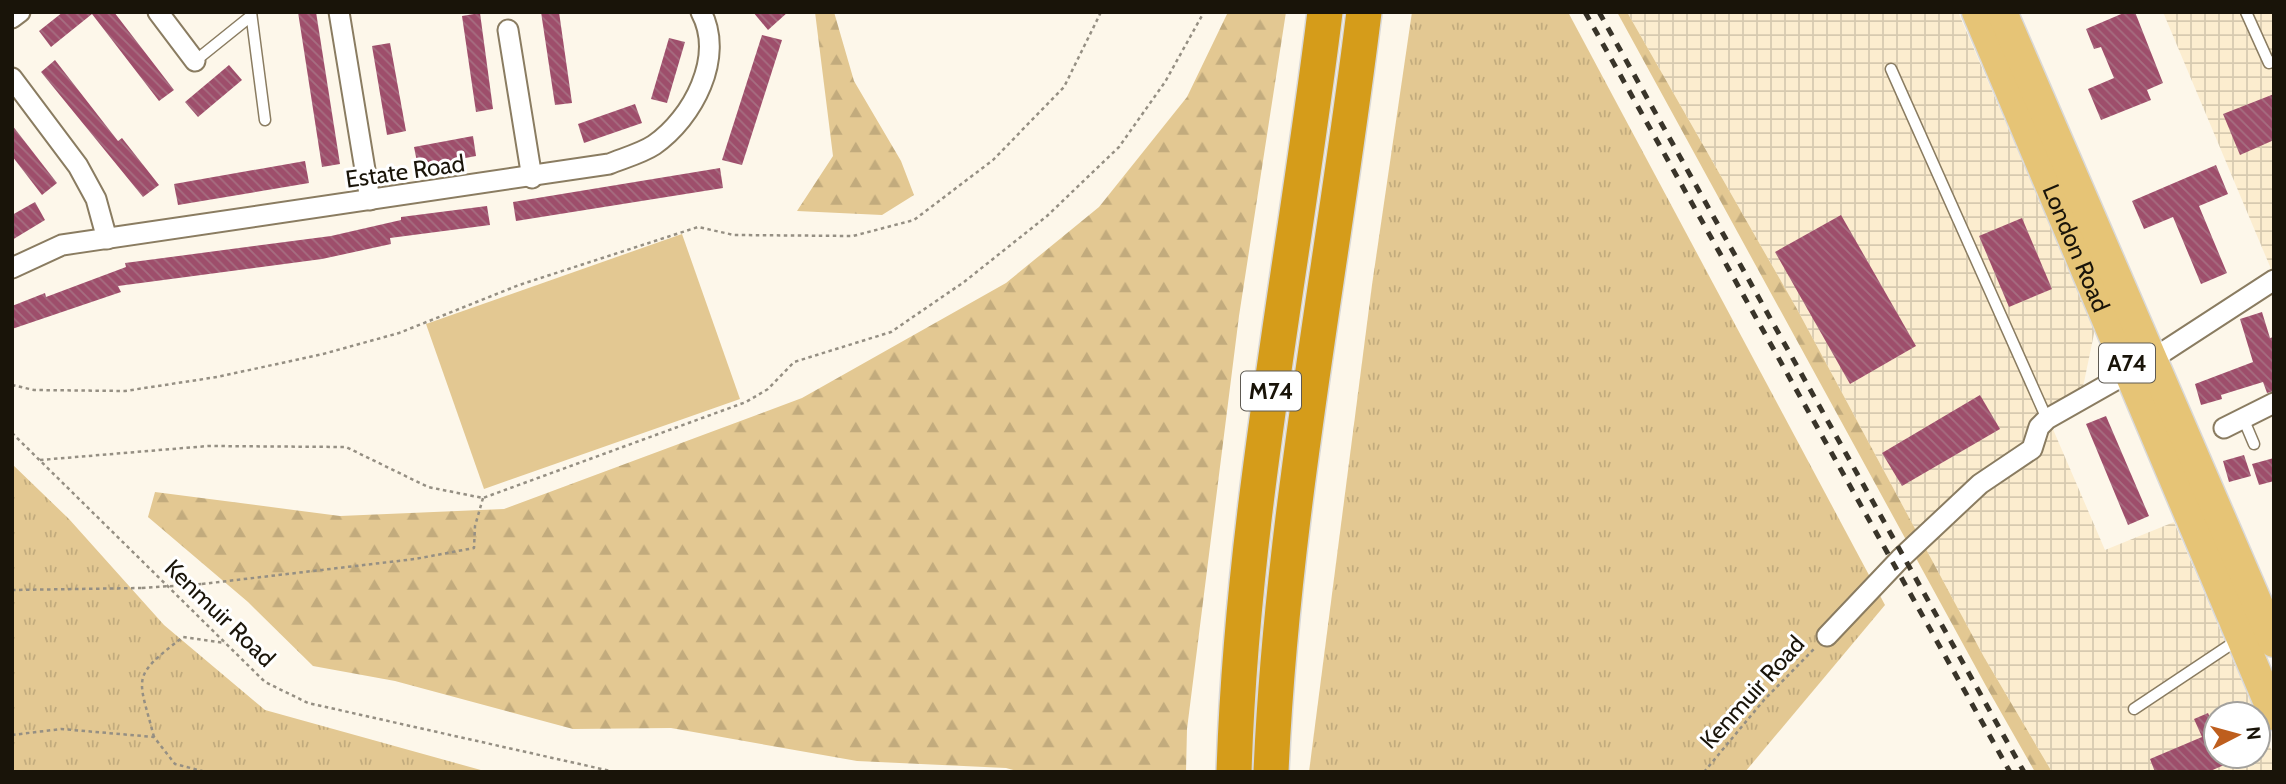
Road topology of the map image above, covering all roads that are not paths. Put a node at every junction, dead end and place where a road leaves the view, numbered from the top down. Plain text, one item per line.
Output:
1 (20, 12) edge
2 (158, 12) edge
3 (339, 12) edge
4 (701, 12) edge
5 (1325, 12) edge
6 (1364, 12) edge
7 (1386, 12) edge
8 (1977, 12) edge
9 (2002, 12) edge
10 (2246, 12) edge
11 (251, 14) edge
12 (12, 18) edge
13 (508, 30) dead end
14 (195, 61) joint
15 (2274, 61) edge
16 (1891, 69) dead end
17 (13, 80) edge
18 (265, 120) dead end
19 (532, 178) junction
20 (370, 200) junction
21 (107, 239) junction
22 (12, 268) edge
23 (2274, 279) edge
24 (2141, 366) junction
25 (2274, 403) edge
26 (2243, 418) junction
27 (2047, 419) junction
28 (2224, 428) dead end
29 (2254, 444) dead end
30 (2256, 631) edge
31 (1826, 636) road end
32 (2134, 709) dead end
33 (2274, 715) edge
34 (1273, 720) junction
35 (1234, 772) edge
36 (1271, 772) edge

1 - 12 street
2 - 14 street
3 - 20 street
4 - 19 street, Estate Road
5 - 35 highway, M74
6 - 34 highway, M74
7 - 34 highway
8 - 24 main road, London Road / A74
9 - 24 main road, London Road / A74
10 - 15 lane
11 - 14 lane
11 - 18 lane
13 - 19 street
16 - 27 lane
17 - 21 street
19 - 20 street, Estate Road
20 - 21 street, Estate Road
21 - 22 street, Estate Road
23 - 24 street
24 - 27 street
24 - 30 main road, London Road / A74
25 - 26 street
26 - 28 street
26 - 29 lane
27 - 31 street
30 - 32 lane
30 - 33 main road, London Road / A74
34 - 36 highway, M74

